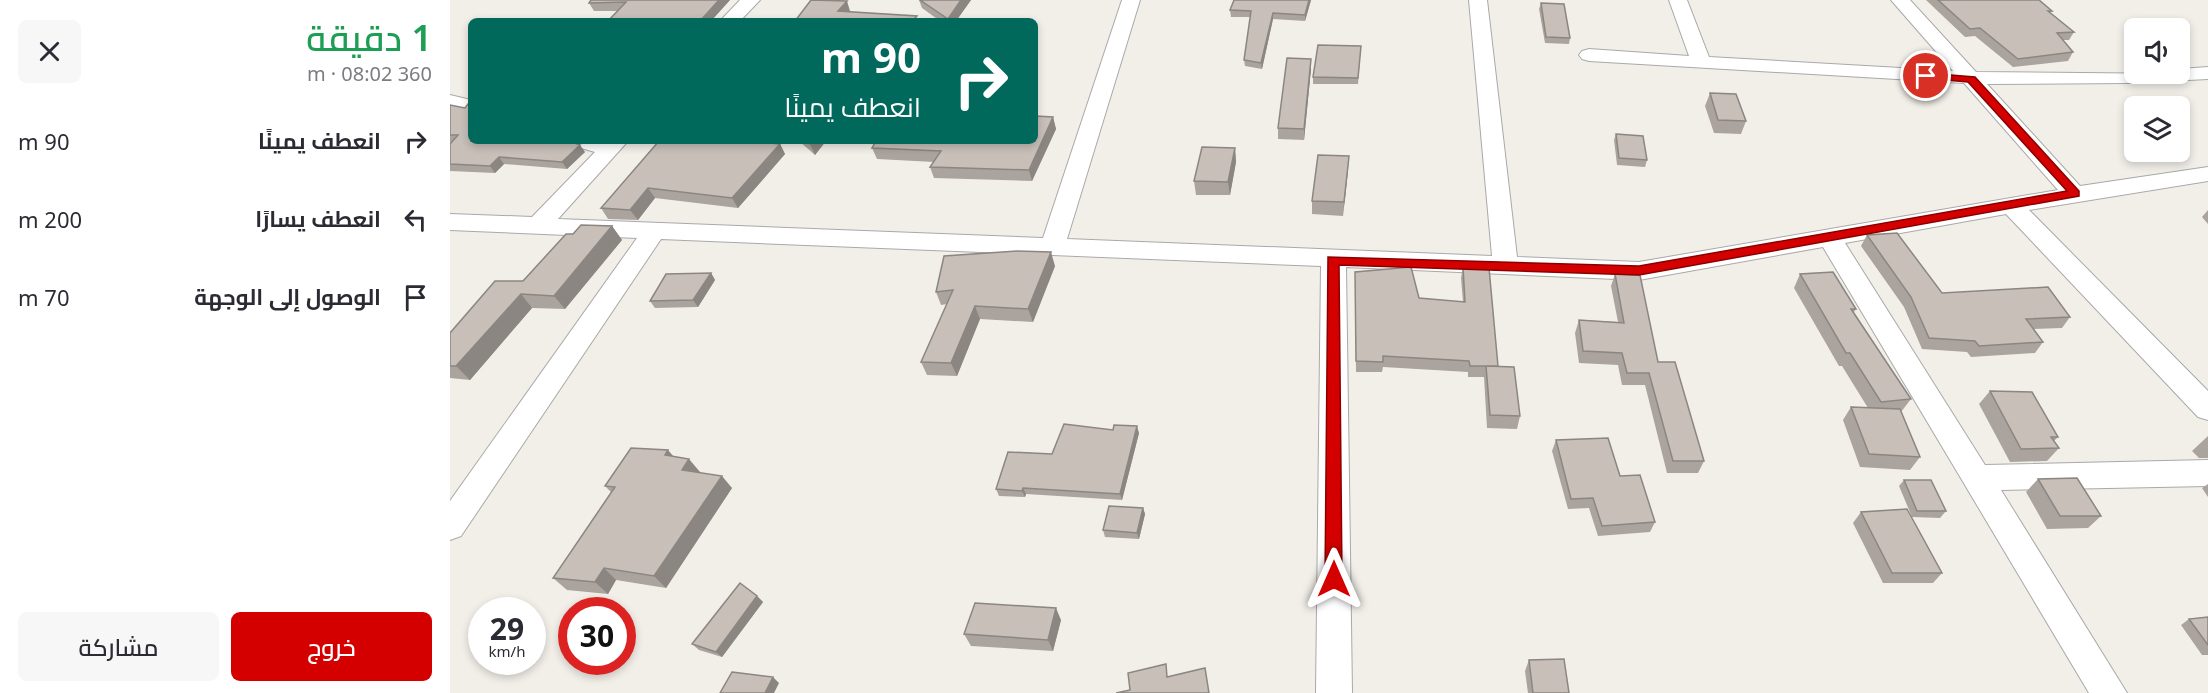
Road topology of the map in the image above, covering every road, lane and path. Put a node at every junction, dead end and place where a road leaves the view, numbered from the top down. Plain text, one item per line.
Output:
1 (751, 0) edge
2 (1131, 0) edge
3 (1478, 0) edge
4 (1678, 0) edge
5 (1900, 0) edge
6 (732, 18) edge
7 (1589, 55) dead end
8 (1701, 62) junction
9 (2208, 73) edge
10 (1971, 79) junction
11 (450, 101) edge
12 (468, 106) edge
13 (613, 145) edge
14 (2208, 174) edge
15 (2075, 194) junction
16 (2011, 205) junction
17 (450, 222) edge
18 (540, 225) junction
19 (655, 230) junction
20 (1829, 237) junction
21 (1052, 248) junction
22 (1333, 260) junction
23 (1505, 266) junction
24 (2208, 409) edge
25 (2208, 473) edge
26 (1977, 478) junction
27 (450, 526) edge
28 (1334, 693) edge
29 (2109, 693) edge

1 - 6 street
2 - 21 street
3 - 23 street
4 - 8 street
5 - 10 street
7 - 8 street
8 - 10 street
9 - 10 street
10 - 15 street
11 - 12 street
13 - 18 street
14 - 15 street
15 - 16 street
16 - 20 street
16 - 24 street
17 - 18 street
18 - 19 street
19 - 21 street
19 - 27 street
20 - 23 street
20 - 26 street
21 - 22 street
22 - 23 street
22 - 28 street
25 - 26 street
26 - 29 street

